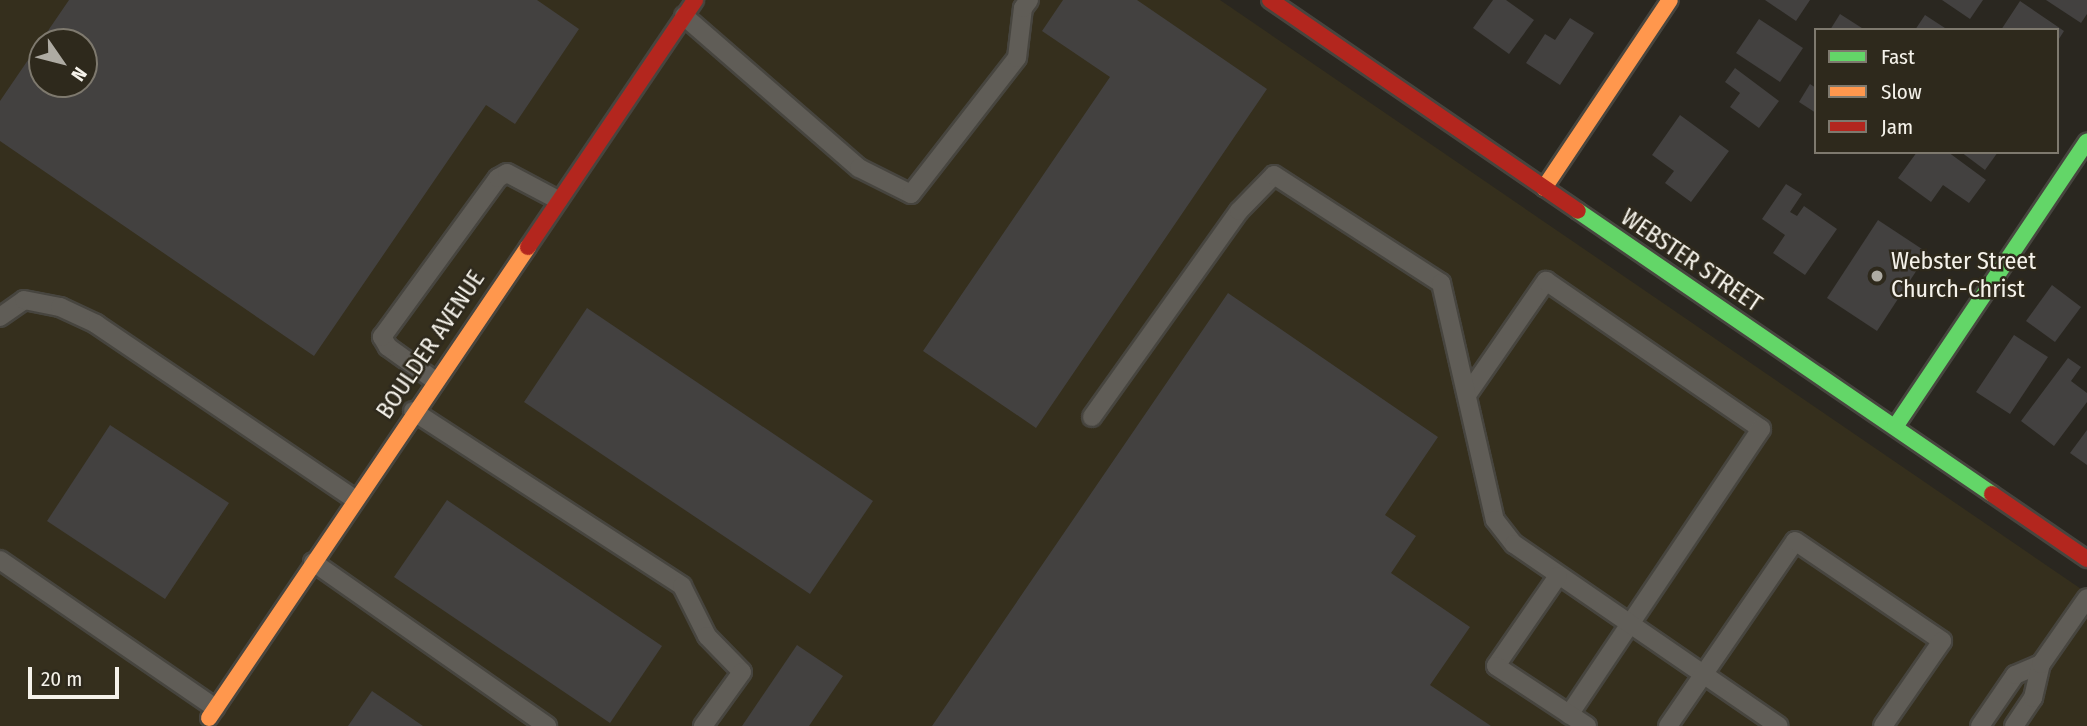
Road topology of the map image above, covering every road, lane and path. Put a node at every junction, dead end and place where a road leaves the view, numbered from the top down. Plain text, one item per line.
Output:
1 (695, 0) edge
2 (1029, 0) edge
3 (1270, 0) edge
4 (1670, 0) edge
5 (684, 16) junction
6 (2087, 141) edge
7 (1544, 188) junction
8 (558, 200) junction
9 (0, 317) edge
10 (434, 380) junction
11 (1467, 394) junction
12 (413, 411) junction
13 (1092, 417) dead end
14 (1895, 427) junction
15 (354, 499) junction
16 (2087, 559) edge
17 (0, 561) edge
18 (313, 562) junction
19 (1558, 576) junction
20 (2087, 598) edge
21 (1629, 623) junction
22 (2041, 664) junction
23 (1703, 674) junction
24 (1569, 715) junction
25 (212, 717) edge
26 (547, 726) edge
27 (703, 726) edge
28 (1587, 726) edge
29 (1668, 726) edge
30 (1779, 726) edge
31 (1883, 726) edge
32 (1980, 726) edge
33 (2014, 726) edge

1 - 5 street, BOULDER AVENUE
2 - 5 lane
3 - 7 street, WEBSTER STREET
4 - 7 street
5 - 8 street, BOULDER AVENUE
6 - 14 street
7 - 14 street, WEBSTER STREET
8 - 10 street, BOULDER AVENUE
8 - 10 lane
9 - 15 lane
10 - 12 street, BOULDER AVENUE
11 - 13 lane
11 - 19 lane
11 - 21 lane
12 - 15 street, BOULDER AVENUE
12 - 27 lane
14 - 16 street, WEBSTER STREET
15 - 18 street, BOULDER AVENUE
17 - 25 lane
18 - 25 street, BOULDER AVENUE
18 - 26 lane
19 - 21 lane
19 - 24 lane
20 - 22 lane
21 - 23 lane
21 - 24 lane
22 - 32 lane
22 - 33 lane
23 - 29 lane
23 - 30 lane
23 - 31 lane
24 - 28 lane

